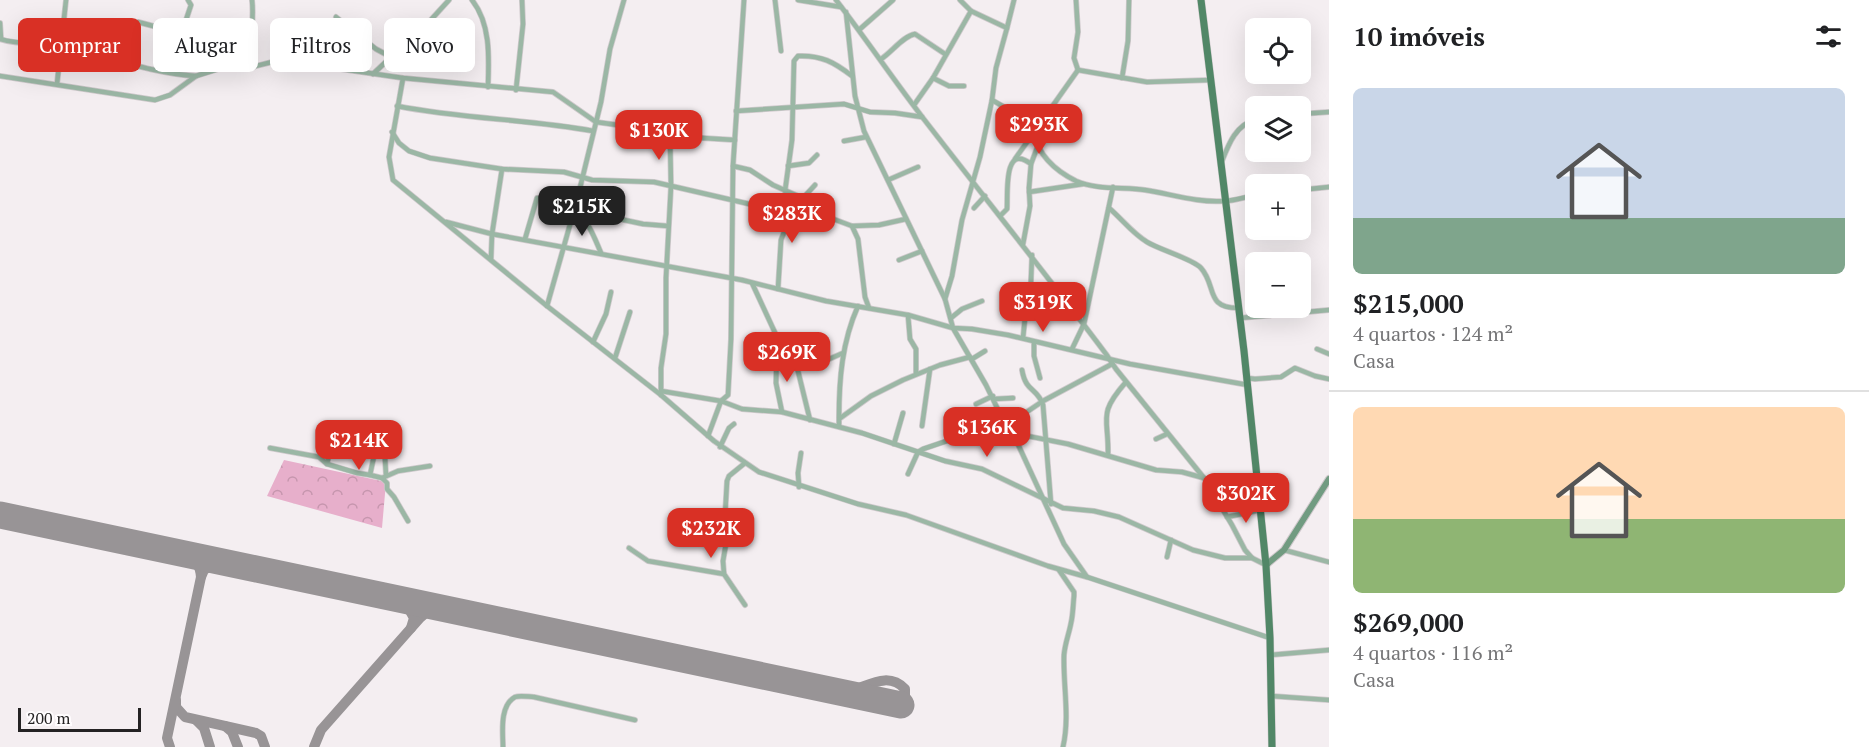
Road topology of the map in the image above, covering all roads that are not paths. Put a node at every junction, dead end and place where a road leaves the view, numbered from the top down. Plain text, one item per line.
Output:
1 (66, 0) edge
2 (188, 0) edge
3 (252, 0) edge
4 (450, 0) edge
5 (472, 0) edge
6 (522, 0) edge
7 (624, 0) edge
8 (744, 0) edge
9 (775, 0) edge
10 (798, 0) edge
11 (837, 0) edge
12 (893, 0) edge
13 (960, 0) edge
14 (1014, 0) edge
15 (1076, 0) edge
16 (1129, 0) edge
17 (1201, 0) edge
18 (841, 7) junction
19 (971, 11) junction
20 (846, 12) junction
21 (336, 17) dead end
22 (64, 18) edge
23 (187, 18) edge
24 (251, 18) edge
25 (433, 18) edge
26 (0, 23) edge
27 (1007, 28) junction
28 (860, 29) junction
29 (0, 39) edge
30 (18, 44) edge
31 (781, 51) dead end
32 (384, 53) edge
33 (945, 54) junction
34 (881, 59) junction
35 (384, 64) edge
36 (258, 66) edge
37 (141, 68) edge
38 (1078, 70) junction
39 (59, 72) edge
40 (209, 72) edge
41 (373, 74) junction
42 (0, 76) edge
43 (196, 76) junction
44 (852, 76) junction
45 (403, 78) junction
46 (933, 78) junction
47 (1122, 78) junction
48 (1210, 80) junction
49 (57, 84) junction
50 (964, 86) dead end
51 (488, 87) junction
52 (516, 90) junction
53 (992, 100) junction
54 (914, 105) junction
55 (397, 106) junction
56 (793, 107) junction
57 (856, 108) junction
58 (736, 111) junction
59 (1329, 112) edge
60 (1311, 113) edge
61 (922, 117) junction
62 (596, 122) junction
63 (1245, 124) edge
64 (1039, 127) junction
65 (593, 131) junction
66 (392, 132) junction
67 (1034, 134) junction
68 (669, 135) junction
69 (866, 137) junction
70 (735, 140) junction
71 (844, 141) dead end
72 (1037, 148) junction
73 (817, 154) dead end
74 (1015, 159) junction
75 (1221, 163) junction
76 (1031, 164) junction
77 (733, 166) junction
78 (788, 166) junction
79 (918, 167) dead end
80 (501, 169) junction
81 (582, 176) junction
82 (888, 180) junction
83 (973, 182) junction
84 (1083, 183) junction
85 (814, 185) dead end
86 (671, 186) junction
87 (1113, 187) junction
88 (1329, 187) edge
89 (1311, 189) edge
90 (785, 191) junction
91 (1029, 192) junction
92 (985, 196) junction
93 (800, 197) junction
94 (1245, 197) edge
95 (537, 198) dead end
96 (732, 198) junction
97 (1224, 201) junction
98 (974, 208) dead end
99 (1109, 208) junction
100 (771, 209) dead end
101 (574, 210) junction
102 (1000, 216) junction
103 (610, 217) dead end
104 (906, 219) junction
105 (444, 222) junction
106 (668, 226) junction
107 (852, 226) junction
108 (492, 234) junction
109 (525, 239) junction
110 (1023, 244) junction
111 (563, 247) junction
112 (922, 251) junction
113 (601, 253) junction
114 (1032, 255) junction
115 (491, 259) junction
116 (899, 260) dead end
117 (667, 267) junction
118 (732, 279) junction
119 (752, 283) junction
120 (778, 289) junction
121 (611, 292) dead end
122 (945, 298) junction
123 (982, 301) dead end
124 (547, 306) junction
125 (858, 306) junction
126 (869, 308) junction
127 (1238, 308) junction
128 (1329, 310) edge
129 (630, 312) dead end
130 (908, 315) junction
131 (951, 318) junction
132 (1240, 318) junction
133 (1084, 324) junction
134 (953, 328) junction
135 (777, 337) junction
136 (1023, 338) junction
137 (592, 342) junction
138 (1034, 342) junction
139 (1072, 349) junction
140 (1317, 349) dead end
141 (985, 351) dead end
142 (843, 353) junction
143 (1329, 354) edge
144 (615, 358) junction
145 (971, 358) junction
146 (1110, 362) junction
147 (796, 367) junction
148 (930, 369) junction
149 (1022, 370) dead end
150 (916, 374) junction
151 (1040, 378) dead end
152 (1329, 379) edge
153 (1247, 381) junction
154 (1126, 382) junction
155 (661, 393) junction
156 (993, 398) junction
157 (1013, 398) dead end
158 (721, 401) junction
159 (1042, 402) junction
160 (976, 404) dead end
161 (782, 412) junction
162 (903, 412) dead end
163 (839, 418) junction
164 (810, 420) junction
165 (734, 424) dead end
166 (839, 426) junction
167 (922, 426) dead end
168 (1006, 426) junction
169 (1012, 433) junction
170 (1167, 434) junction
171 (708, 436) junction
172 (1046, 439) junction
173 (1156, 439) dead end
174 (374, 441) dead end
175 (384, 441) dead end
176 (329, 442) dead end
177 (894, 444) junction
178 (720, 447) junction
179 (270, 448) dead end
180 (918, 452) junction
181 (801, 453) dead end
182 (329, 455) junction
183 (1108, 455) junction
184 (319, 457) junction
185 (745, 463) junction
186 (327, 464) junction
187 (430, 466) dead end
188 (908, 474) dead end
189 (370, 475) junction
190 (384, 477) junction
191 (1204, 478) junction
192 (1329, 479) edge
193 (799, 487) junction
194 (1048, 503) junction
195 (1260, 510) junction
196 (1227, 517) junction
197 (408, 521) dead end
198 (1171, 540) junction
199 (628, 548) dead end
200 (1284, 550) junction
201 (1167, 557) dead end
202 (1252, 558) junction
203 (1329, 562) edge
204 (1266, 565) junction
205 (1059, 570) junction
206 (724, 574) junction
207 (1087, 577) junction
208 (745, 605) dead end
209 (1270, 638) junction
210 (1329, 650) edge
211 (1270, 655) junction
212 (1271, 696) junction
213 (1329, 700) edge
214 (635, 720) dead end
215 (503, 747) edge
216 (1063, 747) edge
217 (1272, 747) edge

1 - 22 street
2 - 23 street
3 - 24 street
4 - 25 street
5 - 51 street
6 - 52 street
7 - 62 street
8 - 58 street
9 - 31 street
10 - 18 street
11 - 18 street
12 - 28 street
13 - 19 street
14 - 27 street
15 - 38 street
16 - 47 street
17 - 48 main road
18 - 20 street
19 - 27 street
19 - 33 street
20 - 28 street
20 - 44 street
21 - 32 street
26 - 29 street
27 - 53 street
28 - 34 street
29 - 30 street
33 - 34 street
33 - 46 street
34 - 54 street
35 - 41 street
36 - 41 street
37 - 43 street
38 - 47 street
38 - 64 street
39 - 49 street
40 - 43 street
41 - 45 street
42 - 49 street
43 - 49 street
44 - 56 street
44 - 57 street
45 - 51 street
45 - 55 street
46 - 50 street
46 - 54 street
47 - 48 street
48 - 75 main road
51 - 52 street
52 - 62 street
53 - 64 street
53 - 83 street
54 - 61 street
55 - 65 street
55 - 66 street
56 - 57 street
56 - 58 street
56 - 78 street
57 - 61 street
57 - 69 street
58 - 70 street
59 - 60 street
61 - 83 street
62 - 65 street
62 - 68 street
63 - 75 street
64 - 67 street
65 - 81 street
66 - 80 street
66 - 105 street
67 - 72 street
67 - 74 street
68 - 70 street
68 - 86 street
69 - 71 street
69 - 82 street
70 - 77 street
72 - 76 street
72 - 84 street
73 - 78 street
74 - 76 street
74 - 102 street
75 - 97 main road
76 - 91 street
77 - 90 street
77 - 96 street
78 - 90 street
79 - 82 street
80 - 81 street
80 - 108 street
81 - 86 street
81 - 101 street
82 - 104 street
83 - 92 street
83 - 122 street
84 - 87 street
84 - 91 street
85 - 93 street
86 - 96 street
86 - 106 street
87 - 97 street
87 - 99 street
88 - 89 street
90 - 93 street
91 - 110 street
92 - 98 street
92 - 102 street
93 - 107 street
93 - 120 street
94 - 97 street
95 - 109 street
96 - 100 street
96 - 118 street
97 - 127 main road
99 - 127 street
99 - 133 street
101 - 111 street
101 - 113 street
102 - 110 street
103 - 106 street
104 - 107 street
104 - 112 street
105 - 108 street
105 - 115 street
106 - 117 street
107 - 126 street
108 - 109 street
108 - 115 street
109 - 111 street
110 - 114 street
111 - 113 street
111 - 124 street
112 - 116 street
112 - 122 street
113 - 117 street
114 - 133 street
114 - 136 street
115 - 124 street
117 - 118 street
117 - 155 street
118 - 119 street
118 - 158 street
119 - 120 street
119 - 135 street
120 - 125 street
121 - 137 street
122 - 131 street
123 - 131 street
124 - 137 street
125 - 126 street
125 - 142 street
126 - 130 street
127 - 132 main road
128 - 132 street
129 - 144 street
130 - 134 street
130 - 150 street
131 - 134 street
132 - 153 main road
133 - 139 street
133 - 146 street
134 - 136 street
134 - 145 street
135 - 147 street
135 - 161 street
136 - 138 street
137 - 144 street
138 - 139 street
138 - 151 street
139 - 146 street
140 - 143 street
141 - 145 street
142 - 147 street
142 - 163 street
144 - 155 street
145 - 148 street
145 - 156 street
146 - 153 street
146 - 154 street
146 - 159 street
147 - 164 street
148 - 150 street
148 - 167 street
149 - 159 street
150 - 163 street
152 - 153 street
153 - 195 main road
154 - 170 street
154 - 183 street
155 - 158 street
155 - 171 street
156 - 157 street
156 - 160 street
156 - 168 street
158 - 161 street
158 - 171 street
159 - 168 street
159 - 172 street
161 - 164 street
162 - 177 street
163 - 166 street
164 - 166 street
165 - 178 street
166 - 177 street
168 - 169 street
168 - 180 street
169 - 172 street
169 - 194 street
170 - 173 street
170 - 191 street
171 - 178 street
172 - 183 street
172 - 194 street
174 - 189 street
175 - 190 street
176 - 182 street
177 - 180 street
178 - 185 street
179 - 184 street
180 - 188 street
180 - 194 street
181 - 193 street
182 - 184 street
182 - 186 street
183 - 191 street
184 - 186 street
185 - 193 street
185 - 206 street
186 - 189 street
187 - 190 street
189 - 190 street
190 - 197 street
191 - 196 street
192 - 200 street
193 - 205 street
194 - 198 street
194 - 207 street
195 - 196 street
195 - 204 main road
196 - 202 street
198 - 201 street
198 - 202 street
199 - 206 street
200 - 203 street
200 - 204 street
202 - 204 street
204 - 209 main road
205 - 207 street
205 - 216 street
206 - 208 street
207 - 209 street
209 - 211 main road
210 - 211 street
211 - 212 main road
212 - 213 street
212 - 217 main road
214 - 215 street

